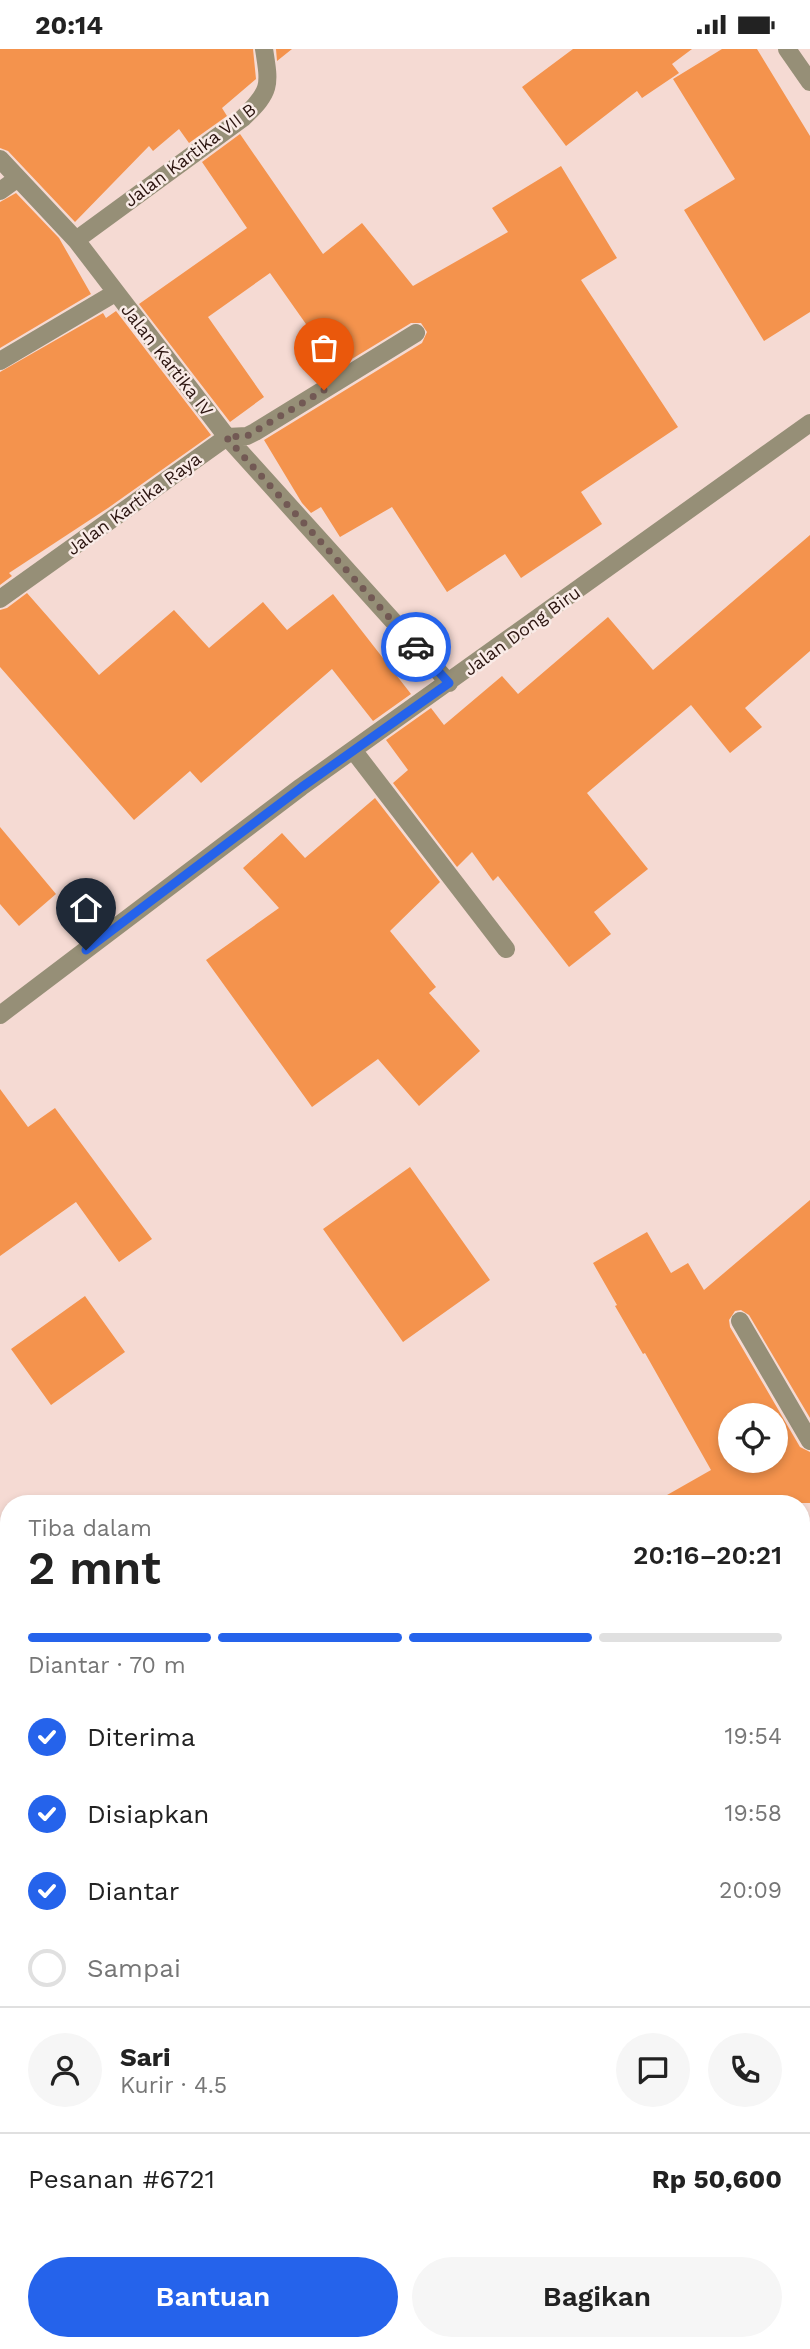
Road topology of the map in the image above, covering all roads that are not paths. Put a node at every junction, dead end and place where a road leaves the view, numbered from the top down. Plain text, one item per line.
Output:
1 (264, 49) edge
2 (787, 49) edge
3 (810, 82) edge
4 (0, 159) edge
5 (18, 178) junction
6 (0, 191) edge
7 (76, 240) junction
8 (115, 292) junction
9 (416, 333) dead end
10 (0, 361) edge
11 (810, 423) edge
12 (226, 437) junction
13 (0, 599) edge
14 (449, 683) junction
15 (353, 750) junction
16 (506, 949) dead end
17 (0, 1015) edge
18 (740, 1321) dead end
19 (810, 1441) edge

1 - 7 street, Jalan Kartika VII B
2 - 3 street
4 - 5 street, Jalan Kartika IV
5 - 6 street
5 - 7 street, Jalan Kartika IV
7 - 8 street, Jalan Kartika IV
8 - 10 street
8 - 12 street, Jalan Kartika IV
9 - 12 street, Jalan Kartika Raya
11 - 14 street, Jalan Dong Biru
12 - 13 street, Jalan Kartika Raya
12 - 14 street, Jalan Kartika IV
14 - 15 street, Jalan Dong Biru
15 - 16 street
15 - 17 street, Jalan Dong Biru
18 - 19 street

